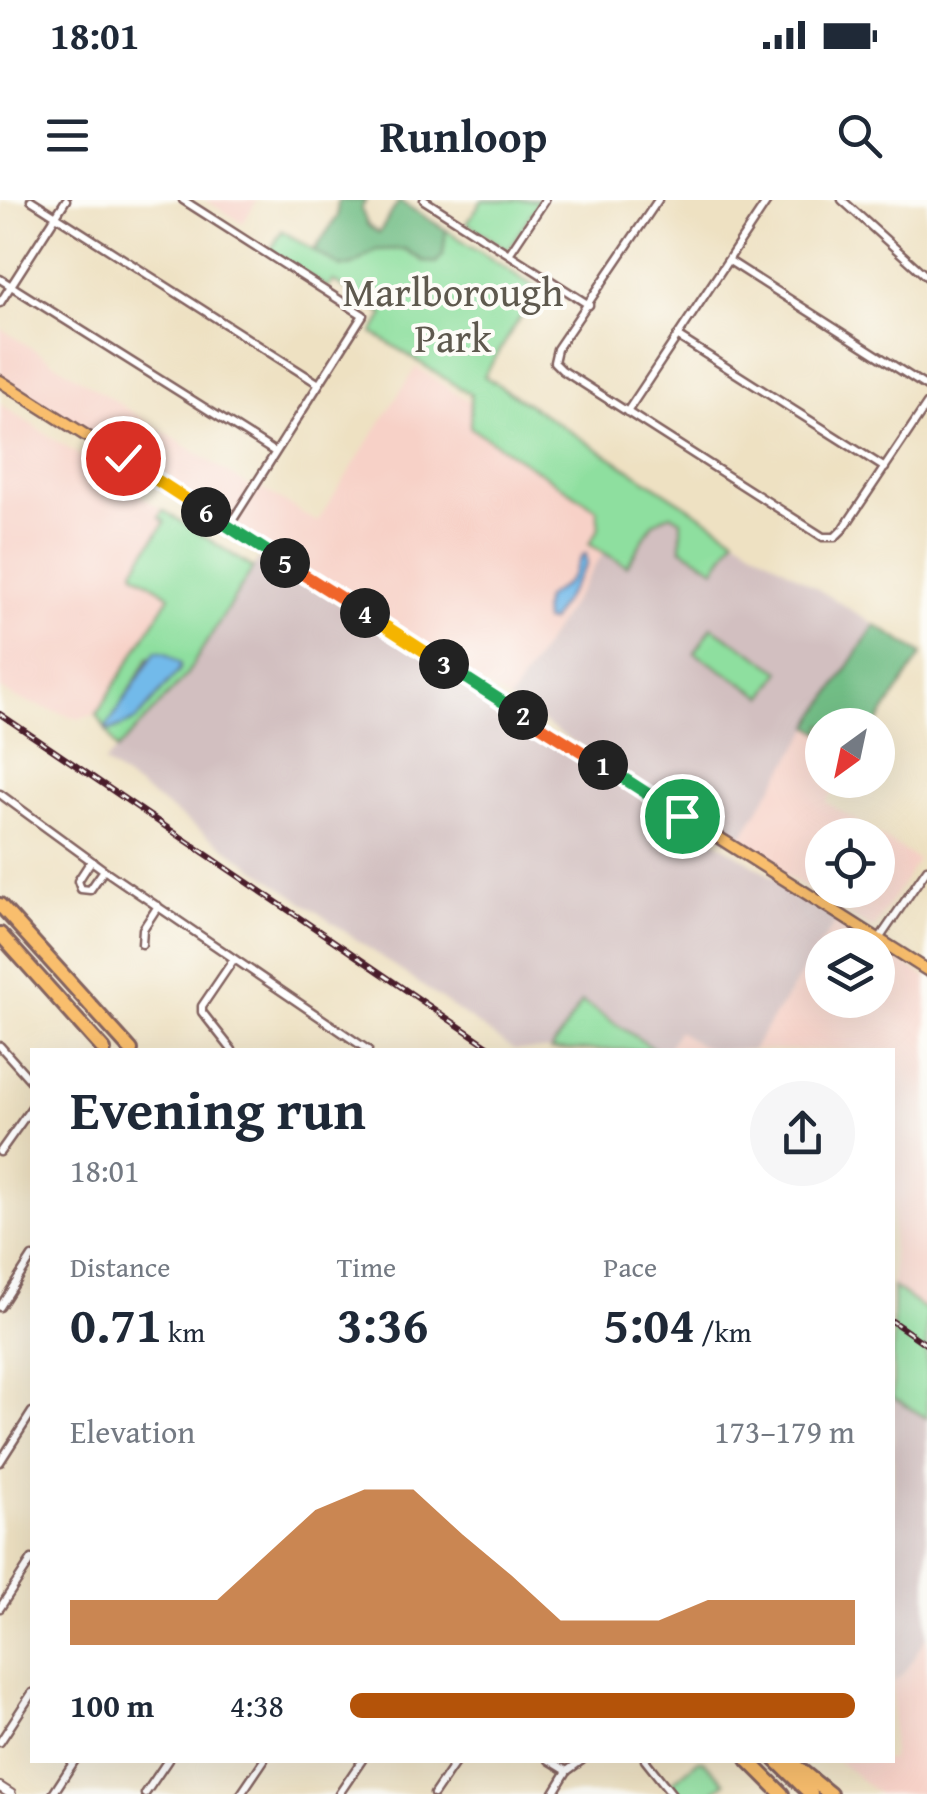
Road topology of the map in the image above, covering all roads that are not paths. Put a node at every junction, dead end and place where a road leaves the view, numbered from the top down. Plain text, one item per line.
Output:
1 (31, 200) edge
2 (66, 200) edge
3 (183, 200) edge
4 (424, 200) edge
5 (545, 200) edge
6 (658, 200) edge
7 (768, 200) edge
8 (842, 200) edge
9 (56, 216) junction
10 (509, 254) junction
11 (728, 260) junction
12 (927, 276) edge
13 (0, 278) edge
14 (11, 286) junction
15 (0, 303) edge
16 (588, 305) junction
17 (678, 336) junction
18 (0, 381) edge
19 (320, 384) junction
20 (927, 387) edge
21 (927, 404) edge
22 (627, 412) junction
23 (275, 452) junction
24 (885, 468) junction
25 (229, 526) junction
26 (0, 794) edge
27 (90, 861) junction
28 (927, 869) edge
29 (104, 870) junction
30 (0, 905) edge
31 (158, 906) junction
32 (859, 928) edge
33 (886, 928) edge
34 (0, 934) edge
35 (142, 944) dead end
36 (895, 950) edge
37 (234, 958) junction
38 (927, 970) edge
39 (0, 1046) edge
40 (102, 1048) edge
41 (129, 1048) edge
42 (230, 1048) edge
43 (365, 1048) edge
44 (30, 1080) edge
45 (30, 1110) edge
46 (0, 1152) edge
47 (30, 1261) edge
48 (0, 1307) edge
49 (30, 1418) edge
50 (0, 1462) edge
51 (30, 1562) edge
52 (0, 1608) edge
53 (30, 1696) edge
54 (0, 1742) edge
55 (73, 1763) edge
56 (166, 1763) edge
57 (262, 1763) edge
58 (360, 1763) edge
59 (455, 1763) edge
60 (554, 1763) edge
61 (578, 1763) edge
62 (647, 1763) edge
63 (751, 1763) edge
64 (779, 1763) edge
65 (792, 1763) edge
66 (567, 1772) junction
67 (763, 1775) junction
68 (0, 1786) edge
69 (12, 1794) edge
70 (52, 1794) edge
71 (145, 1794) edge
72 (242, 1794) edge
73 (339, 1794) edge
74 (434, 1794) edge
75 (553, 1794) edge
76 (672, 1794) edge
77 (771, 1794) edge
78 (782, 1794) edge
79 (812, 1794) edge
80 (830, 1794) edge

1 - 9 street
2 - 9 street
3 - 19 street
4 - 10 street
5 - 10 street
6 - 16 street
7 - 11 street
8 - 12 street
9 - 14 street
9 - 19 street
10 - 16 street
11 - 17 street
11 - 20 street
13 - 14 street
14 - 15 street
14 - 23 street
16 - 22 street
17 - 22 street
17 - 24 street
18 - 25 main road
19 - 23 street
21 - 24 street
22 - 24 street
23 - 25 street
25 - 32 main road
26 - 27 street
27 - 29 street
27 - 29 street
28 - 33 street
29 - 31 street
30 - 41 highway
31 - 35 street
31 - 37 street
34 - 40 highway
36 - 38 main road
37 - 42 street
37 - 43 street
39 - 44 street
45 - 46 street
47 - 48 street
49 - 50 street
51 - 52 street
53 - 54 street
55 - 70 street
56 - 71 street
57 - 72 street
58 - 73 street
59 - 74 street
60 - 66 street
61 - 66 street
62 - 76 street
63 - 67 highway
64 - 79 highway
65 - 80 highway
66 - 75 street
67 - 77 highway
67 - 78 highway
68 - 69 street

